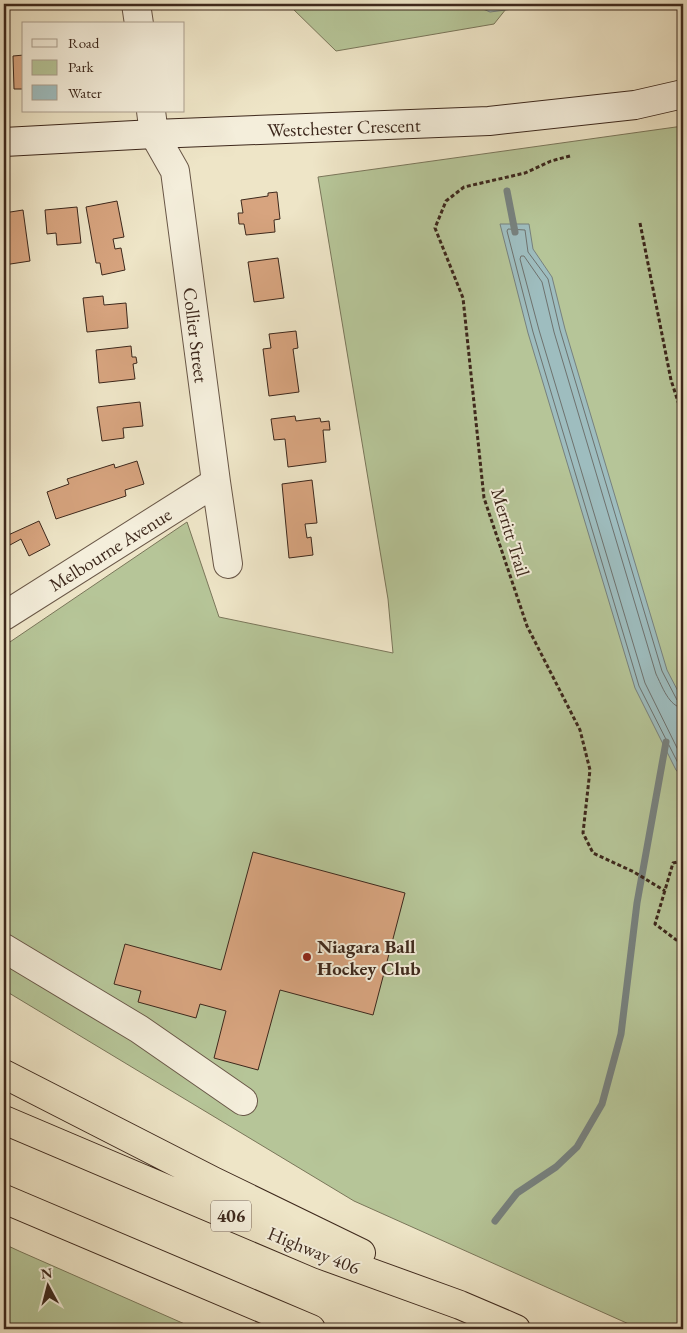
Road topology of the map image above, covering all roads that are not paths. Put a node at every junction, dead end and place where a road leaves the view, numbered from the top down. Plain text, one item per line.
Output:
1 (136, 4) edge
2 (138, 22) edge
3 (683, 94) edge
4 (153, 123) edge
5 (4, 142) edge
6 (216, 482) junction
7 (228, 564) dead end
8 (4, 616) edge
9 (4, 948) edge
10 (4, 1074) edge
11 (243, 1101) dead end
12 (4, 1120) edge
13 (4, 1199) edge
14 (460, 1306) junction
15 (311, 1329) edge
16 (516, 1329) edge

1 - 2 street
3 - 4 street, Westchester Crescent
4 - 5 street, Westchester Crescent
4 - 6 street, Collier Street
6 - 7 street, Collier Street
6 - 8 street, Melbourne Avenue
9 - 11 street
10 - 14 highway
12 - 14 highway, Highway 406 / 406
13 - 15 highway
14 - 16 highway, Highway 406 / 406

